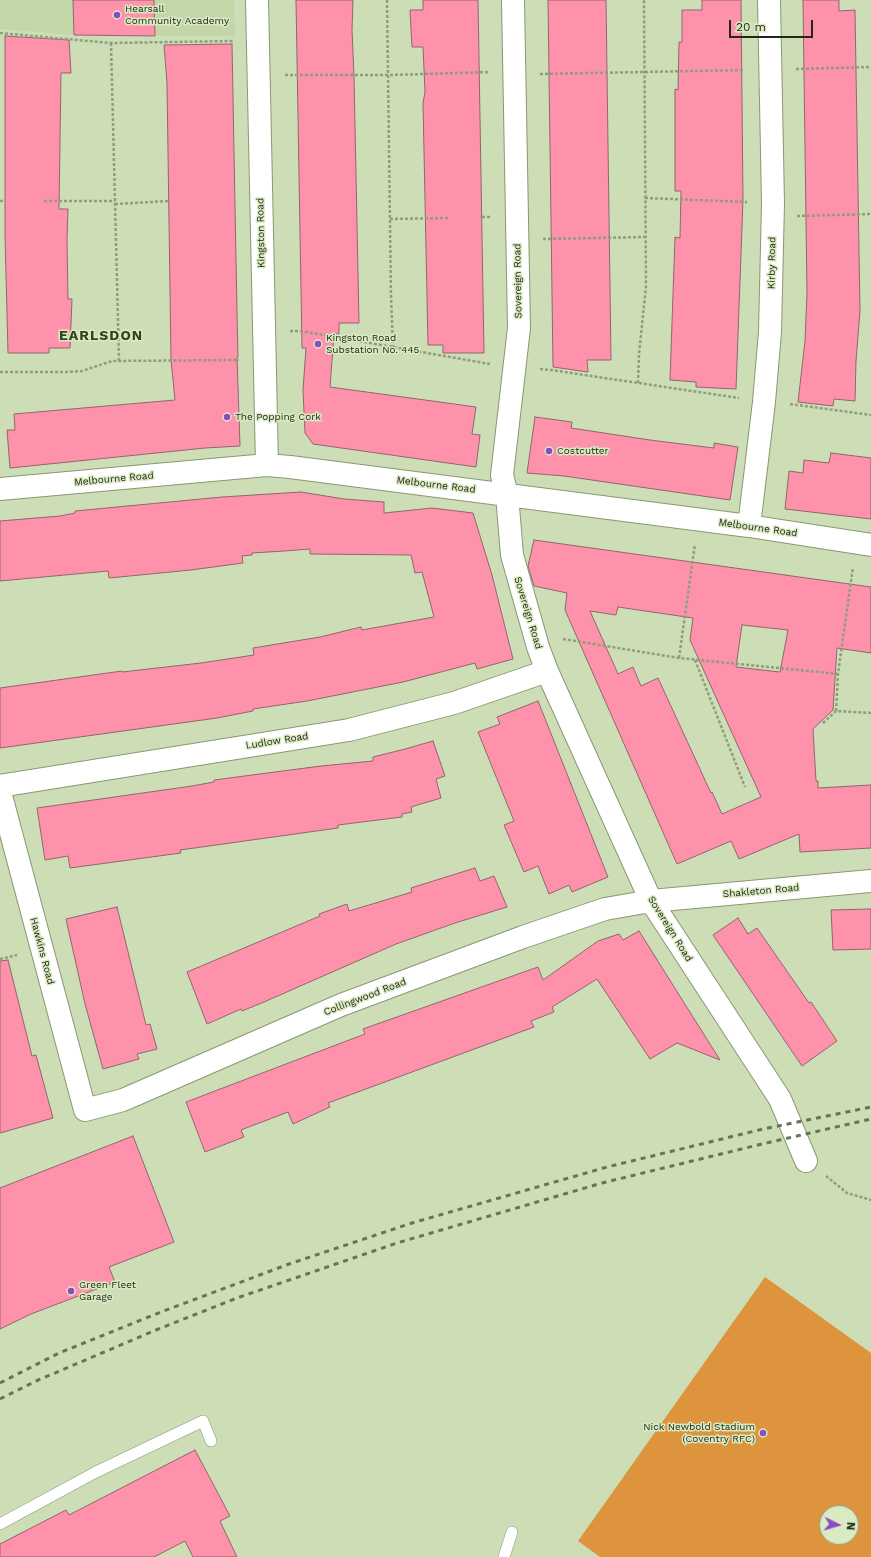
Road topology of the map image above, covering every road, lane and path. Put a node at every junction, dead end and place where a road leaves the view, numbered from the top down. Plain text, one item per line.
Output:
1 (257, 0) edge
2 (387, 0) edge
3 (513, 0) edge
4 (644, 0) edge
5 (769, 0) edge
6 (0, 33) edge
7 (257, 41) junction
8 (111, 43) junction
9 (871, 67) edge
10 (770, 69) junction
11 (645, 72) junction
12 (514, 73) junction
13 (258, 75) junction
14 (389, 75) junction
15 (645, 198) junction
16 (0, 201) edge
17 (4, 201) dead end
18 (44, 201) dead end
19 (169, 201) dead end
20 (115, 202) junction
21 (773, 210) junction
22 (871, 214) edge
23 (449, 218) dead end
24 (390, 219) junction
25 (646, 237) junction
26 (518, 240) junction
27 (263, 331) junction
28 (394, 347) junction
29 (264, 360) junction
30 (119, 361) junction
31 (515, 369) junction
32 (0, 372) edge
33 (638, 382) junction
34 (764, 402) junction
35 (871, 415) edge
36 (267, 465) junction
37 (0, 489) edge
38 (507, 494) junction
39 (697, 520) junction
40 (749, 526) junction
41 (864, 544) edge
42 (538, 647) junction
43 (679, 658) junction
44 (695, 660) junction
45 (547, 671) junction
46 (838, 674) junction
47 (836, 711) junction
48 (871, 713) edge
49 (823, 723) dead end
50 (0, 786) edge
51 (745, 787) dead end
52 (0, 792) edge
53 (871, 881) edge
54 (651, 901) junction
55 (84, 1110) joint
56 (806, 1161) joint
57 (871, 1200) edge
58 (211, 1441) dead end
59 (0, 1524) edge
60 (512, 1532) dead end
61 (504, 1557) edge

1 - 7 street, Kingston Road
2 - 14 path
3 - 12 street, Sovereign Road
4 - 11 path
5 - 10 street, Kirby Road
6 - 8 path
7 - 8 path
7 - 13 street, Kingston Road
8 - 20 path
9 - 10 path
10 - 11 path
10 - 21 street, Kirby Road
11 - 12 path
11 - 15 path
12 - 14 path
12 - 26 street, Sovereign Road
13 - 14 path
13 - 27 street, Kingston Road
14 - 24 path
15 - 21 path
15 - 25 path
16 - 17 path
18 - 20 path
19 - 20 path
20 - 30 path
21 - 22 path
21 - 34 street, Kirby Road
23 - 24 path
24 - 28 path
25 - 26 path
25 - 33 path
26 - 31 street, Sovereign Road
27 - 28 path
27 - 29 street, Kingston Road
28 - 31 path
29 - 30 path
29 - 36 street, Kingston Road
30 - 32 path
31 - 33 path
31 - 38 street, Sovereign Road
33 - 34 path
34 - 35 path
34 - 40 street, Kirby Road
36 - 37 street, Melbourne Road
36 - 38 street, Melbourne Road
38 - 39 street, Melbourne Road
38 - 42 street, Sovereign Road
39 - 40 street, Melbourne Road
39 - 43 path
40 - 41 street, Melbourne Road
41 - 46 path
42 - 43 path
42 - 45 street, Sovereign Road
43 - 44 path
44 - 46 path
44 - 51 path
45 - 50 street, Ludlow Road
45 - 54 street, Sovereign Road
46 - 47 path
47 - 48 path
47 - 49 path
52 - 55 street, Hawkins Road
53 - 54 street, Shakleton Road
54 - 55 street, Collingwood Road
54 - 56 street, Sovereign Road
56 - 57 path
58 - 59 lane
60 - 61 lane

